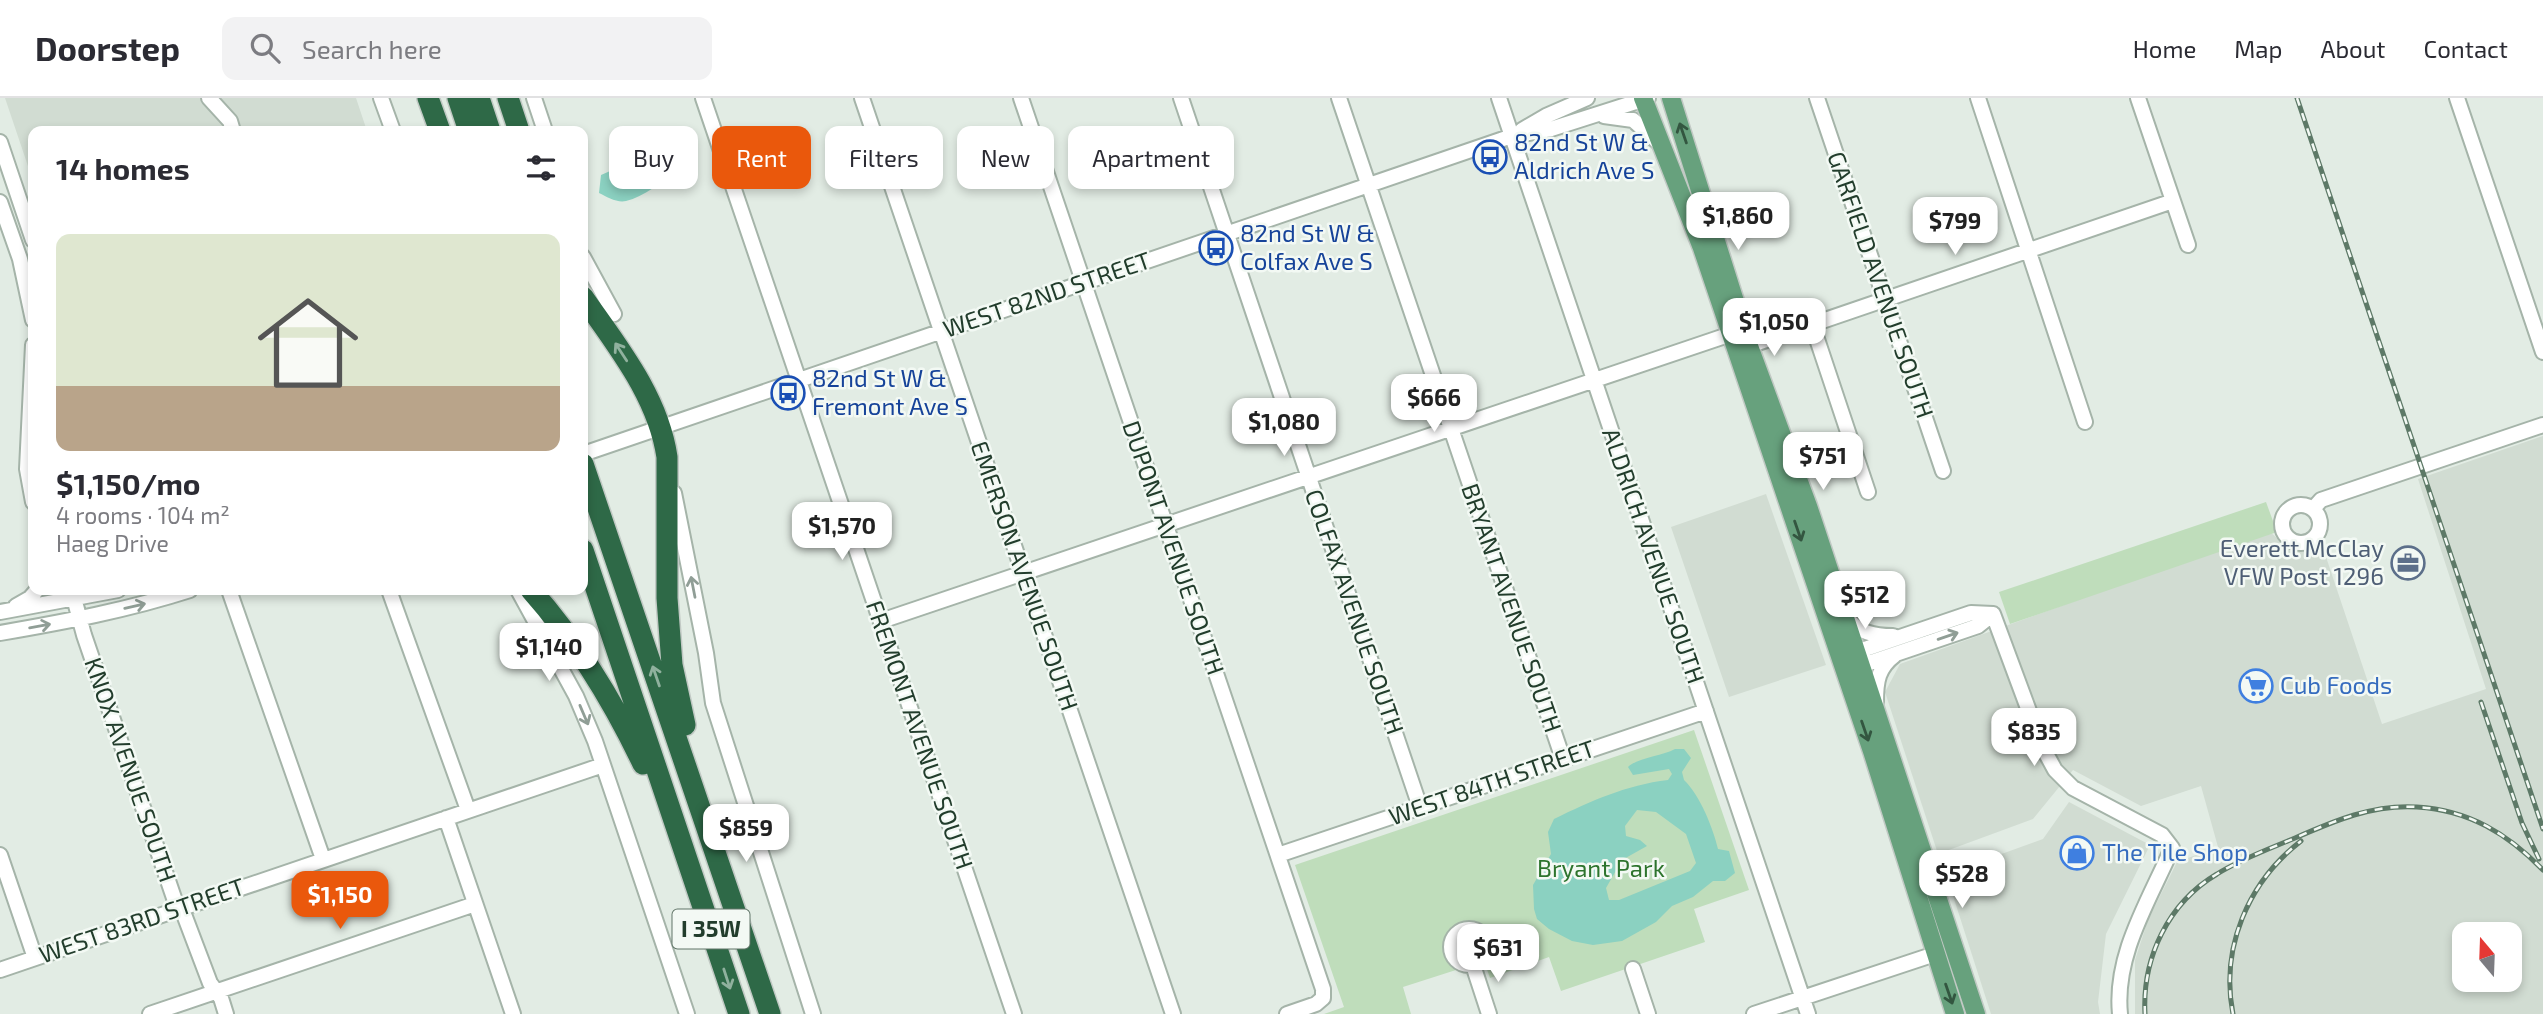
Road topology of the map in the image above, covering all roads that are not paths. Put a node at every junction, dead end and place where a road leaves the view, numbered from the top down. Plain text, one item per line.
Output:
1 (209, 98) edge
2 (381, 98) edge
3 (425, 98) edge
4 (458, 98) edge
5 (479, 98) edge
6 (508, 98) edge
7 (534, 98) edge
8 (703, 98) edge
9 (862, 98) edge
10 (1021, 98) edge
11 (1181, 98) edge
12 (1339, 98) edge
13 (1499, 98) edge
14 (1587, 98) edge
15 (1671, 98) edge
16 (1817, 98) edge
17 (1978, 98) edge
18 (2138, 98) edge
19 (2457, 98) edge
20 (1645, 99) edge
21 (1592, 116) junction
22 (232, 126) edge
23 (391, 126) edge
24 (432, 126) edge
25 (438, 126) edge
26 (467, 126) edge
27 (488, 126) edge
28 (517, 126) edge
29 (543, 126) edge
30 (1512, 136) junction
31 (0, 142) edge
32 (1660, 144) junction
33 (1369, 186) junction
34 (0, 201) edge
35 (2173, 201) junction
36 (28, 219) edge
37 (1226, 234) junction
38 (2188, 245) dead end
39 (2028, 250) junction
40 (588, 275) edge
41 (28, 280) edge
42 (1084, 282) junction
43 (1885, 299) junction
44 (597, 308) edge
45 (1812, 324) junction
46 (941, 331) junction
47 (1731, 334) junction
48 (1749, 346) junction
49 (2543, 352) edge
50 (798, 379) junction
51 (1594, 380) junction
52 (2085, 422) dead end
53 (2543, 425) edge
54 (660, 428) junction
55 (1451, 428) junction
56 (28, 439) edge
57 (588, 452) edge
58 (667, 457) junction
59 (28, 465) edge
60 (1943, 471) dead end
61 (1308, 477) junction
62 (588, 479) edge
63 (1868, 492) dead end
64 (2313, 509) dead end
65 (1165, 525) junction
66 (588, 565) edge
67 (1023, 573) junction
68 (33, 595) edge
69 (65, 595) edge
70 (73, 595) edge
71 (175, 595) edge
72 (231, 595) edge
73 (391, 595) edge
74 (521, 595) edge
75 (535, 595) edge
76 (5, 612) edge
77 (1844, 614) junction
78 (1993, 614) junction
79 (79, 619) junction
80 (881, 621) junction
81 (0, 633) edge
82 (1902, 637) junction
83 (1899, 653) junction
84 (1851, 663) junction
85 (1876, 710) junction
86 (1706, 711) junction
87 (1563, 759) junction
88 (603, 765) junction
89 (694, 787) junction
90 (1420, 807) junction
91 (468, 810) junction
92 (446, 818) junction
93 (683, 844) junction
94 (0, 855) edge
95 (1278, 855) junction
96 (323, 859) junction
97 (475, 904) junction
98 (179, 907) junction
99 (1935, 954) junction
100 (35, 958) junction
101 (1473, 965) dead end
102 (1633, 969) dead end
103 (0, 970) edge
104 (216, 992) junction
105 (1803, 998) junction
106 (150, 1014) edge
107 (226, 1014) edge
108 (513, 1014) edge
109 (687, 1014) edge
110 (739, 1014) edge
111 (770, 1014) edge
112 (813, 1014) edge
113 (1014, 1014) edge
114 (1173, 1014) edge
115 (1287, 1014) edge
116 (1489, 1014) edge
117 (1648, 1014) edge
118 (1754, 1014) edge
119 (1808, 1014) edge
120 (1955, 1014) edge
121 (1976, 1014) edge
122 (2120, 1014) edge

1 - 22 street
2 - 23 street
3 - 24 highway
3 - 25 highway
4 - 26 highway
5 - 27 highway
6 - 28 highway
7 - 29 street
8 - 50 street, FREMONT AVENUE SOUTH
9 - 46 street, EMERSON AVENUE SOUTH
10 - 42 street, DUPONT AVENUE SOUTH
11 - 37 street, COLFAX AVENUE SOUTH
12 - 33 street, BRYANT AVENUE SOUTH
13 - 30 street, ALDRICH AVENUE SOUTH
14 - 30 street, WEST 82ND STREET
48 -> 15 main road
16 - 43 street, GARFIELD AVENUE SOUTH
17 - 39 street
18 - 35 street
19 - 49 street
20 - 21 street, WEST 82ND STREET
20 - 32 main road
21 - 30 street, WEST 82ND STREET
21 - 32 street
30 - 33 street, WEST 82ND STREET
30 - 51 street, ALDRICH AVENUE SOUTH
31 - 36 street
32 - 47 main road
33 - 37 street, WEST 82ND STREET
33 - 55 street, BRYANT AVENUE SOUTH
34 - 41 street
35 - 38 street
35 - 39 street
37 - 42 street, WEST 82ND STREET
37 - 61 street, COLFAX AVENUE SOUTH
39 - 43 street
39 - 52 street
40 - 44 street
42 - 46 street, WEST 82ND STREET
42 - 65 street, DUPONT AVENUE SOUTH
43 - 45 street
43 - 60 street, GARFIELD AVENUE SOUTH
54 -> 44 highway
45 - 48 street
45 - 63 street
46 - 50 street, WEST 82ND STREET
46 - 67 street, EMERSON AVENUE SOUTH
47 - 51 street
47 -> 84 main road
48 - 77 main road
50 - 54 street, WEST 82ND STREET
50 - 80 street, FREMONT AVENUE SOUTH
51 - 55 street
51 - 86 street, ALDRICH AVENUE SOUTH
53 - 64 street
54 - 57 street, WEST 82ND STREET
54 - 58 highway
55 - 61 street
55 - 87 street, BRYANT AVENUE SOUTH
56 - 59 street
58 - 89 highway
112 -> 58 street
61 - 65 street
61 - 90 street, COLFAX AVENUE SOUTH
89 -> 62 highway, I 35W
65 - 67 street
65 - 95 street, DUPONT AVENUE SOUTH
66 - 93 highway, I 35W
67 - 80 street
67 - 114 street, EMERSON AVENUE SOUTH
68 - 76 street
69 - 76 street
70 - 79 street, KNOX AVENUE SOUTH
79 -> 71 street
72 - 96 street
73 - 91 street
74 -> 88 street
75 - 93 highway
77 - 82 street
77 - 84 main road
78 - 82 street
83 -> 78 street
78 - 122 street
81 -> 79 street
79 - 98 street, KNOX AVENUE SOUTH
80 - 113 street, FREMONT AVENUE SOUTH
82 - 84 street
83 - 84 street
83 - 85 street
84 - 85 main road
84 -> 99 main road
85 - 121 main road
86 - 87 street, WEST 84TH STREET
86 - 105 street, ALDRICH AVENUE SOUTH
87 - 90 street, WEST 84TH STREET
88 - 91 street, WEST 83RD STREET
88 - 109 street
89 - 111 highway, I 35W
90 - 95 street, WEST 84TH STREET
91 - 92 street, WEST 83RD STREET
92 - 96 street, WEST 83RD STREET
92 - 97 street
93 -> 110 highway, I 35W
94 - 100 street
95 - 115 street, DUPONT AVENUE SOUTH
96 - 98 street, WEST 83RD STREET
97 - 104 street
97 - 108 street
98 - 100 street, WEST 83RD STREET
98 - 104 street, KNOX AVENUE SOUTH
99 - 105 street
99 -> 120 main road
100 - 103 street, WEST 83RD STREET
101 - 116 street
102 - 117 street
104 - 106 street
104 - 107 street, KNOX AVENUE SOUTH
105 - 118 street
105 - 119 street, ALDRICH AVENUE SOUTH

